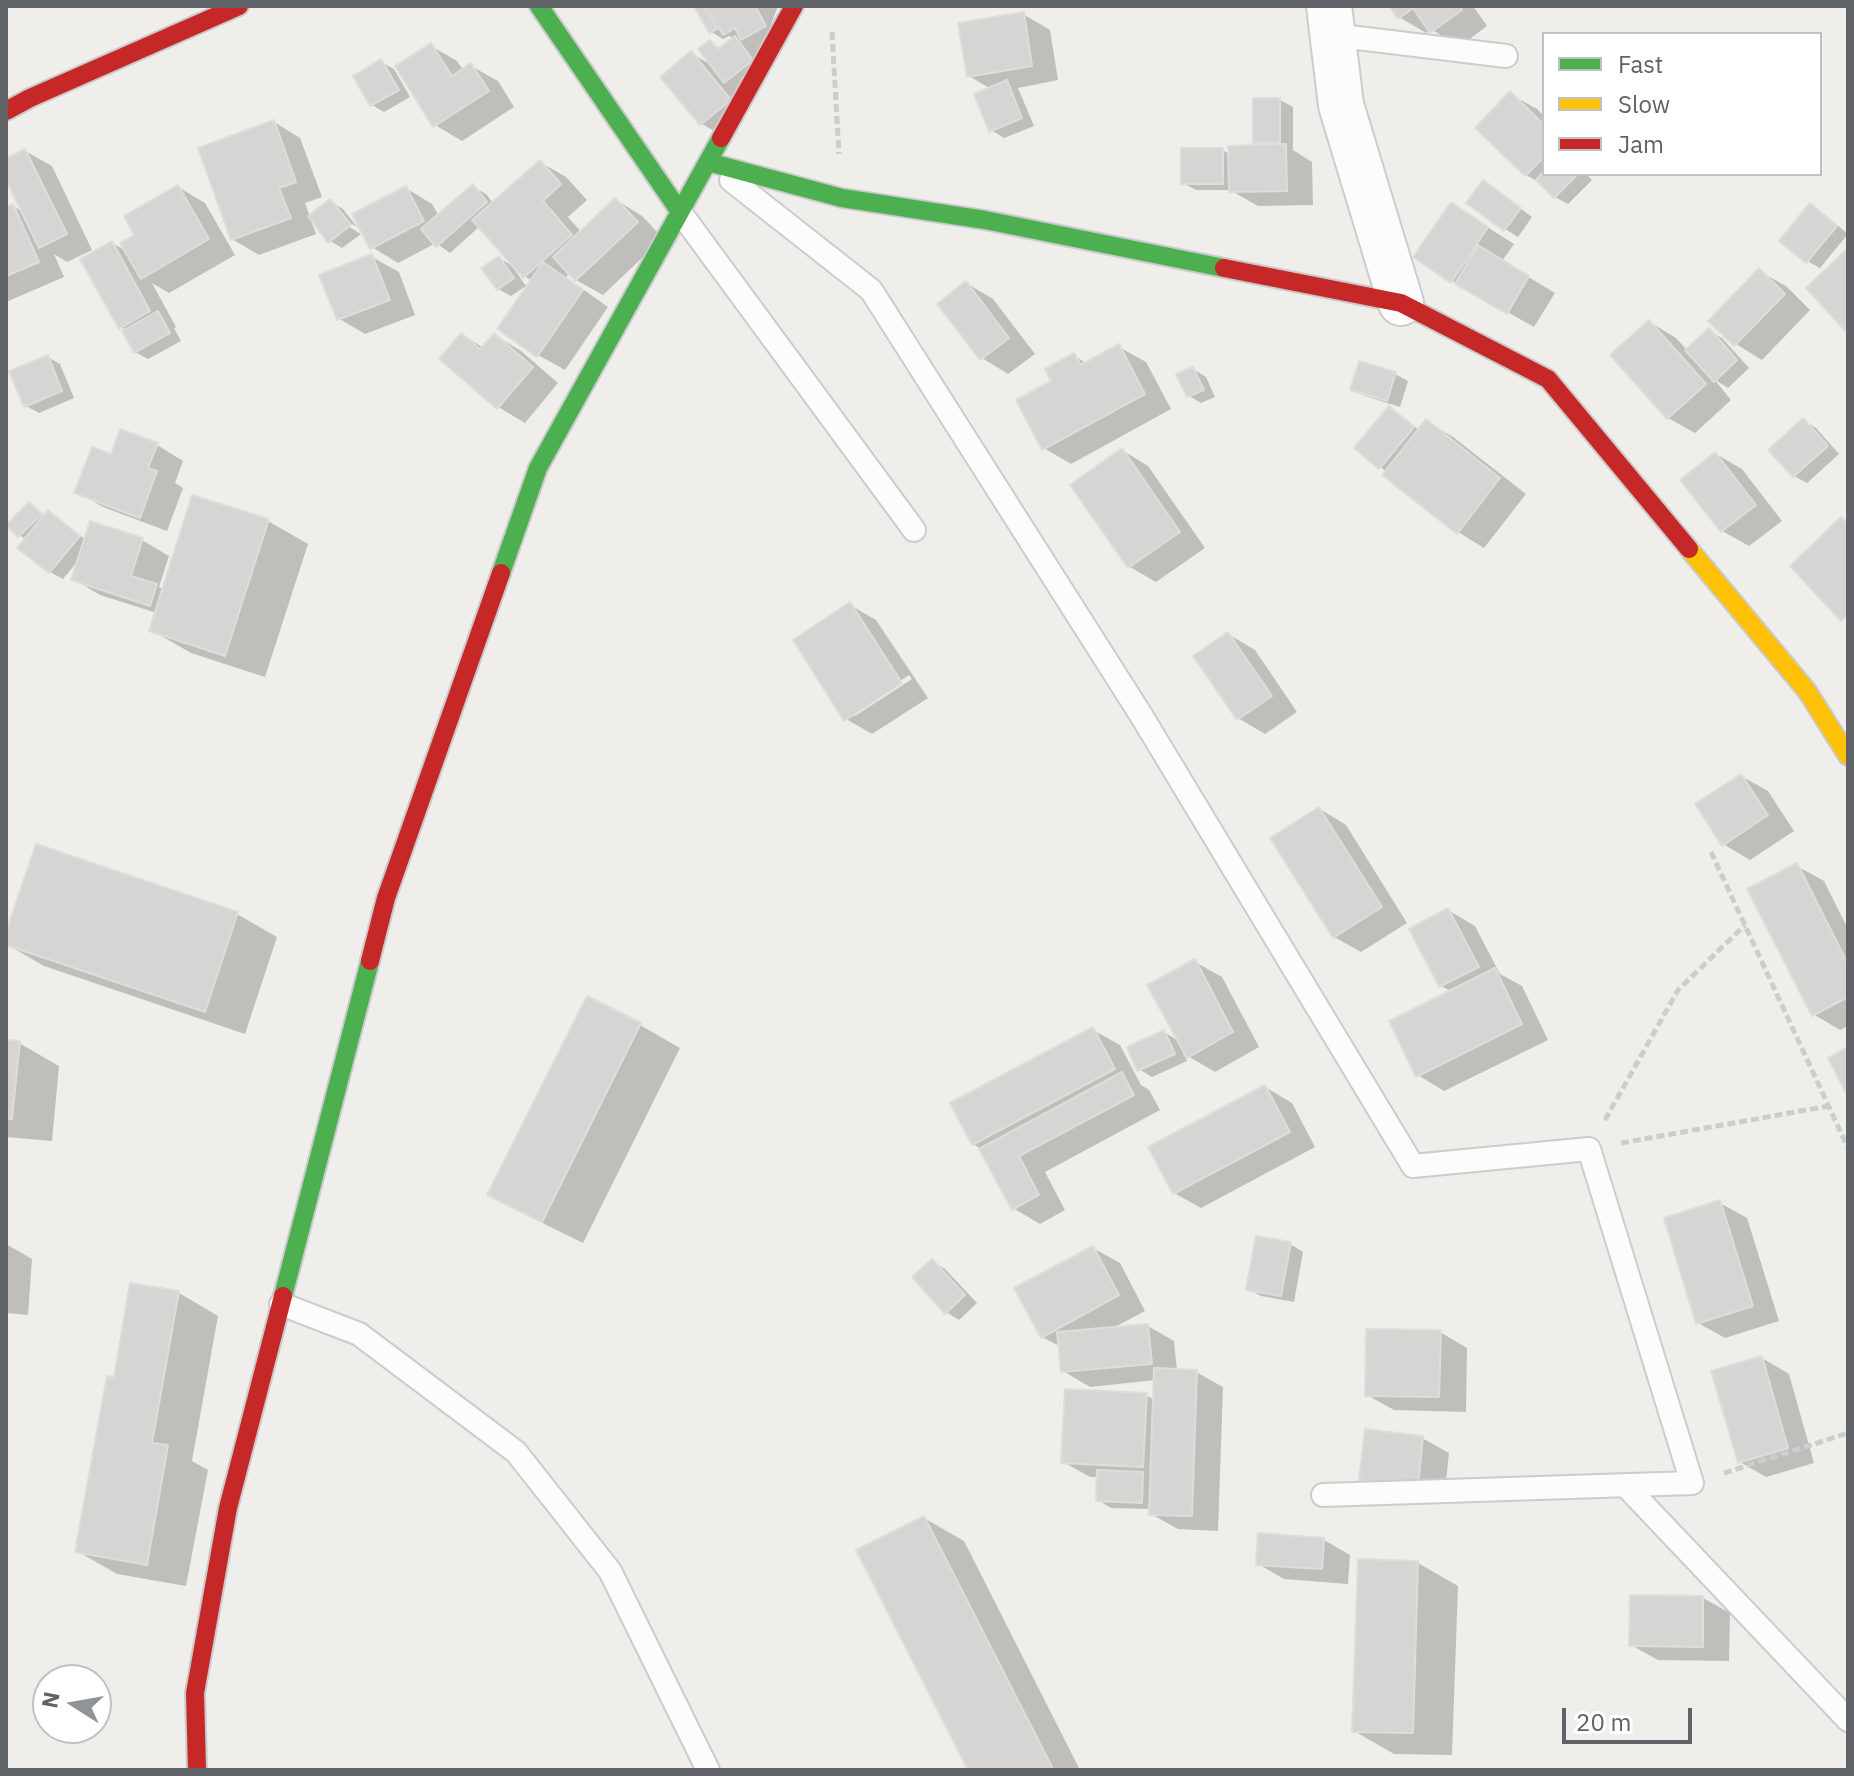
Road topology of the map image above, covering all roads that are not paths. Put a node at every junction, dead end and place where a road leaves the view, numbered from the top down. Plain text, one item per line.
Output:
1 (239, 6) edge
2 (539, 6) edge
3 (794, 6) edge
4 (1331, 21) edge
5 (1506, 56) dead end
6 (6, 111) edge
7 (708, 162) junction
8 (680, 212) junction
9 (1401, 303) junction
10 (914, 530) dead end
11 (1848, 756) edge
12 (281, 1304) junction
13 (1625, 1485) junction
14 (1323, 1495) dead end
15 (1848, 1720) edge
16 (197, 1770) edge
17 (708, 1770) edge

1 - 6 street
2 - 8 street
3 - 7 street
4 - 5 lane
4 - 9 street
7 - 8 street
7 - 9 street
7 - 13 lane
8 - 10 lane
8 - 12 street
9 - 11 street
12 - 16 street
12 - 17 lane
13 - 14 lane
13 - 15 lane

